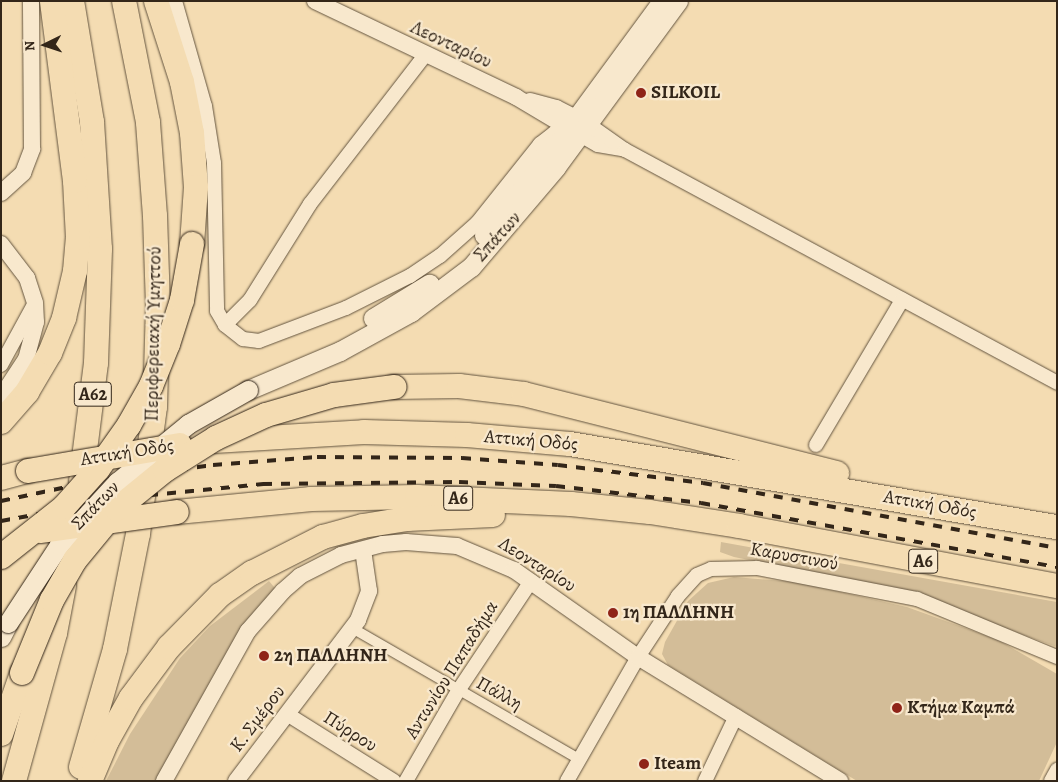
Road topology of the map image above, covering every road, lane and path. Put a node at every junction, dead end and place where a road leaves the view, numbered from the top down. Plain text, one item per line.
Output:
1 (30, 1) edge
2 (52, 1) edge
3 (72, 1) edge
4 (124, 1) edge
5 (156, 1) edge
6 (175, 1) edge
7 (315, 1) edge
8 (662, 1) edge
9 (678, 1) edge
10 (425, 55) junction
11 (578, 126) junction
12 (1, 194) edge
13 (1, 244) edge
14 (902, 300) junction
15 (35, 303) junction
16 (225, 325) junction
17 (1, 366) edge
18 (1057, 383) edge
19 (1, 397) edge
20 (1, 422) edge
21 (816, 445) dead end
22 (1, 478) edge
23 (1057, 527) edge
24 (788, 536) junction
25 (1, 540) edge
26 (363, 550) junction
27 (1, 557) edge
28 (531, 581) junction
29 (1057, 586) edge
30 (352, 628) junction
31 (4, 630) edge
32 (638, 657) junction
33 (1057, 657) edge
34 (458, 691) junction
35 (287, 714) junction
36 (736, 716) junction
37 (1, 734) edge
38 (579, 759) junction
39 (1057, 770) edge
40 (14, 781) edge
41 (76, 781) edge
42 (90, 781) edge
43 (164, 781) edge
44 (236, 781) edge
45 (394, 781) edge
46 (406, 781) edge
47 (567, 781) edge
48 (705, 781) edge
49 (840, 781) edge
50 (1051, 781) edge

1 - 12 street
2 - 20 highway
3 - 40 highway, Α62
4 - 41 highway, Περιφερειακή Υμηττού
5 - 27 highway, bridge
6 - 16 street
7 - 10 street, Λεονταρίου
8 - 11 main road, Σπάτων
9 - 11 main road, Σπάτων
10 - 11 street, Λεονταρίου
10 - 16 street
11 - 14 street
11 - 16 street
11 - 31 main road, Σπάτων, bridge
13 - 15 street
14 - 18 street
14 - 21 street
15 - 17 street
15 - 19 street
22 - 23 highway, Αττική Οδός, bridge
23 - 37 highway, bridge
24 - 25 highway, Α6, bridge
24 - 29 highway, Α6
24 - 42 highway
26 - 28 street, Λεονταρίου
26 - 30 street, Κ. Σμέρου
26 - 43 street, Λεονταρίου
28 - 32 street, Λεονταρίου
28 - 34 street, Αντωνίου Παπαδήμα
30 - 34 street, Πάλλη
30 - 35 street, Κ. Σμέρου
32 - 33 street, Καρυστινού
32 - 36 street, Λεονταρίου
32 - 38 street, Καρυστινού
34 - 38 street, Πάλλη
34 - 46 street, Αντωνίου Παπαδήμα
35 - 44 street, Κ. Σμέρου
35 - 45 street, Πύρρου
36 - 48 street
36 - 49 street, Λεονταρίου
38 - 47 street, Καρυστινού
39 - 50 street

